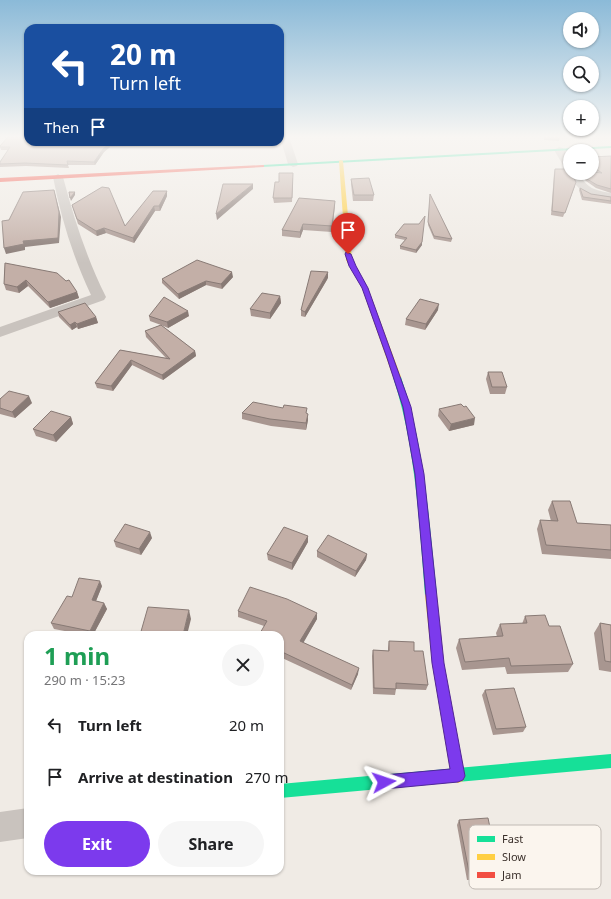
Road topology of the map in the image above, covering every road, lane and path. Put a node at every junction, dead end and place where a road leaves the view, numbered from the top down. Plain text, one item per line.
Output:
1 (20, 179) edge
2 (58, 179) edge
3 (342, 179) edge
4 (0, 180) edge
5 (577, 180) edge
6 (611, 196) edge
7 (0, 332) edge
8 (611, 760) edge
9 (458, 776) junction
10 (284, 791) edge
11 (24, 824) edge
12 (0, 827) edge

1 - 4 main road
2 - 7 street
3 - 9 main road
5 - 6 street
8 - 9 main road
9 - 10 main road
11 - 12 street

